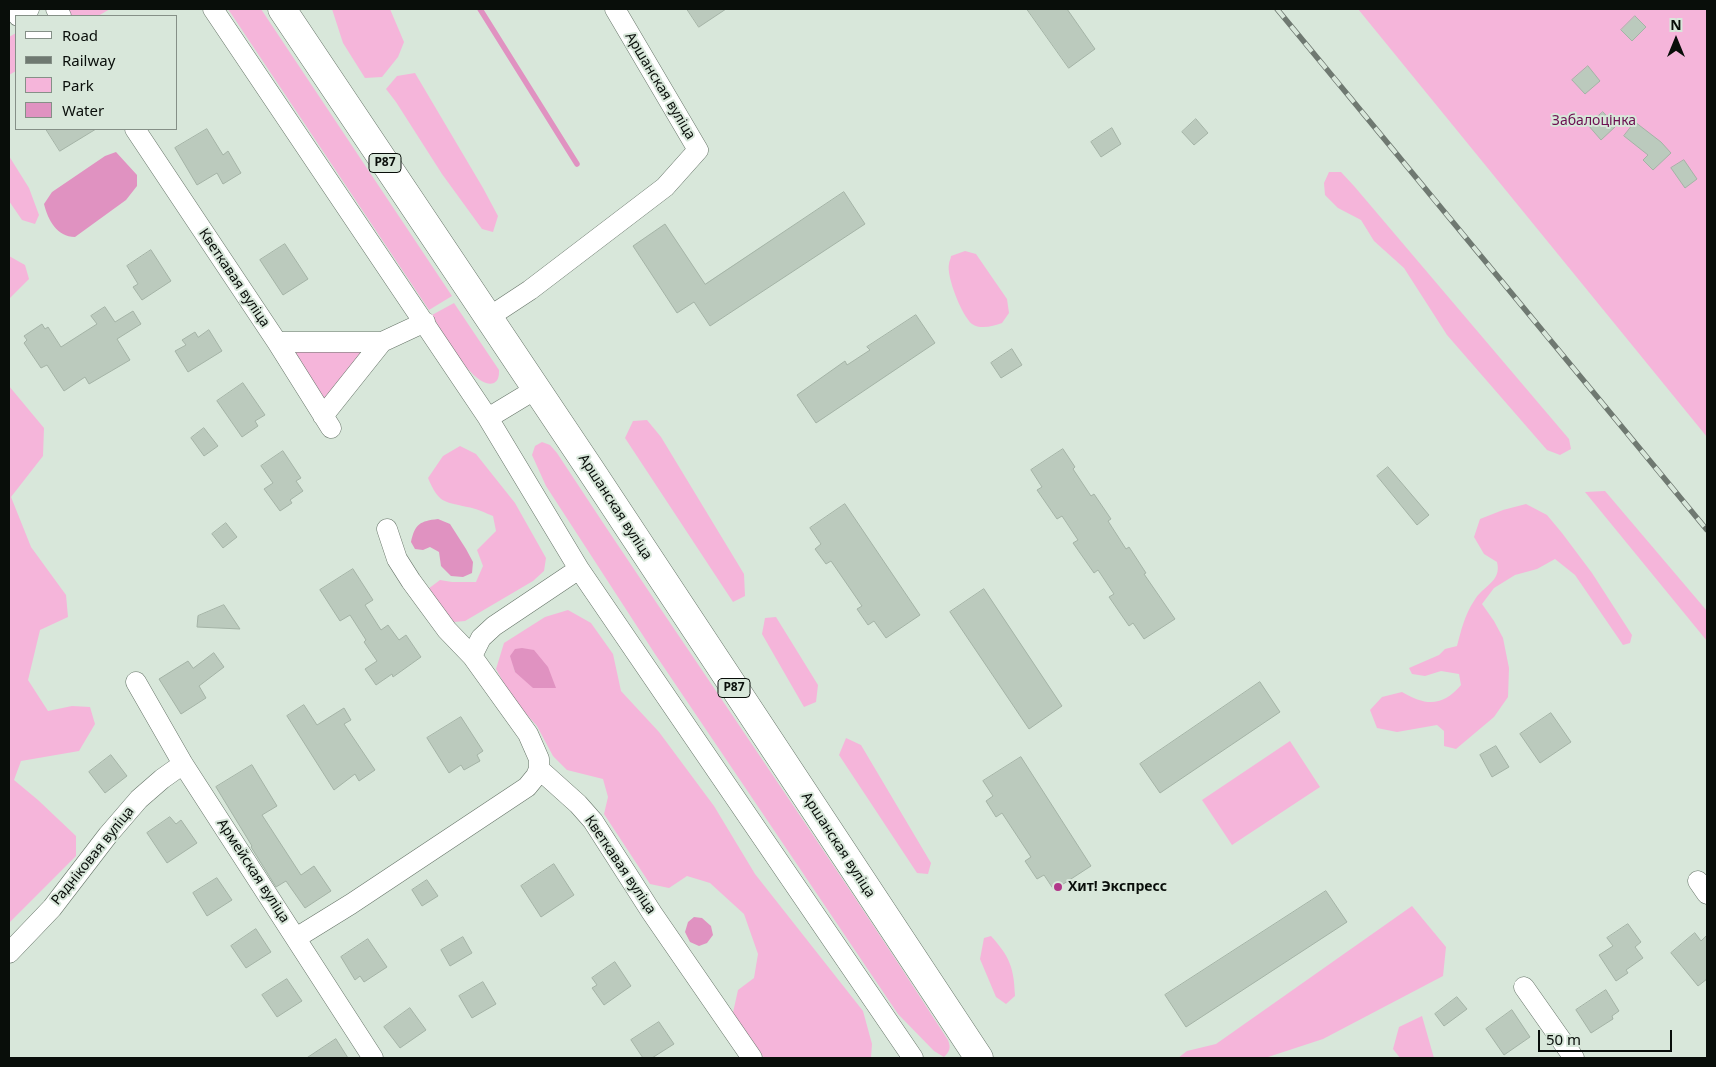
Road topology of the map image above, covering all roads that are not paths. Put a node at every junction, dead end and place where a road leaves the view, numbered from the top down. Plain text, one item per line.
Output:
1 (213, 9) edge
2 (282, 9) edge
3 (615, 9) edge
4 (136, 130) edge
5 (490, 317) junction
6 (425, 322) junction
7 (277, 342) junction
8 (382, 342) junction
9 (536, 389) junction
10 (488, 418) junction
11 (387, 529) dead end
12 (580, 568) junction
13 (472, 656) junction
14 (136, 682) dead end
15 (183, 764) junction
16 (539, 769) junction
17 (296, 938) junction
18 (9, 953) edge
19 (1524, 987) dead end
20 (373, 1058) edge
21 (752, 1058) edge
22 (913, 1058) edge
23 (979, 1058) edge
24 (1574, 1058) edge

1 - 6 street
2 - 5 main road, Р87
3 - 5 street, Аршанская вуліца
4 - 7 street, Кветкавая вуліца
5 - 9 main road, Аршанская вуліца / Р87
6 - 8 street
6 - 10 street
7 - 8 street
7 - 8 street, Кветкавая вуліца
9 - 10 street
9 - 23 main road, Аршанская вуліца / Р87
10 - 12 street
11 - 13 street
12 - 13 street
12 - 22 street
13 - 16 street
14 - 15 street, Армейская вуліца
15 - 17 street, Армейская вуліца
15 - 18 street, Радніковая вуліца
16 - 17 street
16 - 21 street, Кветкавая вуліца
17 - 20 street, Армейская вуліца
19 - 24 street

